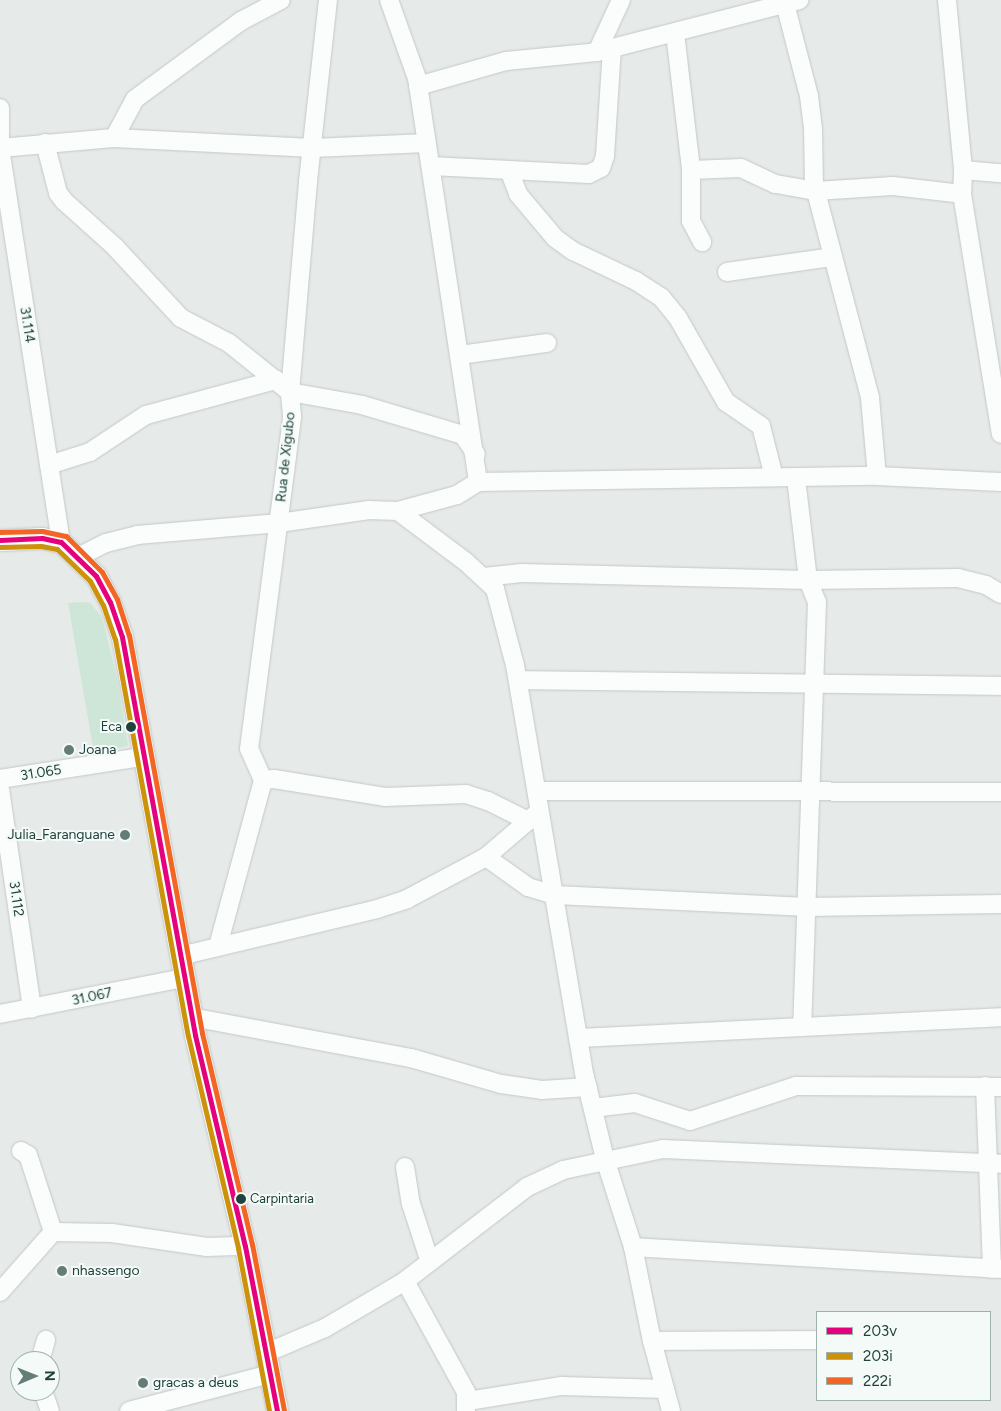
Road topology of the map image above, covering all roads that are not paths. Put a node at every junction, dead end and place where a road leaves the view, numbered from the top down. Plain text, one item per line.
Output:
1 (281, 0) edge
2 (328, 0) edge
3 (389, 0) edge
4 (621, 0) edge
5 (947, 0) edge
6 (789, 1) edge
7 (675, 33) junction
8 (604, 50) junction
9 (418, 86) junction
10 (0, 108) edge
11 (114, 138) junction
12 (45, 143) junction
13 (428, 143) junction
14 (0, 148) edge
15 (313, 148) junction
16 (431, 166) junction
17 (509, 170) junction
18 (692, 170) junction
19 (963, 170) junction
20 (1001, 173) edge
21 (816, 190) junction
22 (962, 194) junction
23 (702, 242) dead end
24 (832, 257) junction
25 (727, 272) dead end
26 (547, 343) dead end
27 (460, 355) junction
28 (276, 380) junction
29 (998, 387) edge
30 (290, 392) junction
31 (1001, 434) edge
32 (476, 454) junction
33 (49, 464) junction
34 (877, 476) junction
35 (774, 477) junction
36 (796, 478) junction
37 (478, 482) junction
38 (1001, 482) edge
39 (398, 511) junction
40 (279, 522) junction
41 (0, 540) edge
42 (61, 542) junction
43 (78, 557) junction
44 (484, 577) junction
45 (808, 580) junction
46 (1001, 594) edge
47 (518, 680) junction
48 (813, 683) junction
49 (1001, 686) edge
50 (142, 757) junction
51 (0, 779) edge
52 (263, 780) junction
53 (0, 789) edge
54 (809, 790) junction
55 (537, 791) junction
56 (1001, 792) edge
57 (534, 816) junction
58 (486, 857) junction
59 (554, 895) junction
60 (1001, 904) edge
61 (808, 907) junction
62 (218, 946) junction
63 (180, 956) junction
64 (184, 978) junction
65 (32, 1009) junction
66 (0, 1014) edge
67 (191, 1017) junction
68 (1001, 1017) edge
69 (802, 1027) junction
70 (578, 1038) junction
71 (588, 1087) junction
72 (993, 1087) edge
73 (593, 1108) junction
74 (690, 1121) junction
75 (688, 1150) junction
76 (21, 1151) dead end
77 (606, 1159) junction
78 (996, 1164) edge
79 (405, 1167) dead end
80 (53, 1232) junction
81 (245, 1246) junction
82 (633, 1248) junction
83 (430, 1262) junction
84 (996, 1269) edge
85 (405, 1281) junction
86 (0, 1292) edge
87 (46, 1340) dead end
88 (816, 1340) edge
89 (652, 1341) junction
90 (43, 1351) edge
91 (266, 1354) junction
92 (270, 1374) junction
93 (665, 1389) junction
94 (467, 1406) edge
95 (129, 1411) edge
96 (277, 1411) edge
97 (671, 1411) edge

1 - 11 street
2 - 15 street, Rua de Xigubo
3 - 9 street
4 - 8 street
5 - 19 street
6 - 7 street
6 - 21 street
7 - 8 street
7 - 18 street
8 - 9 street
8 - 17 street
9 - 13 street
10 - 14 street, 31.114
11 - 12 street
11 - 15 street
12 - 14 street
12 - 28 street
13 - 15 street
13 - 16 street
14 - 33 street, 31.114
15 - 30 street, Rua de Xigubo
16 - 17 street
16 - 27 street
17 - 35 street
18 - 21 street
18 - 23 street
19 - 20 street
19 - 22 street
21 - 22 street
21 - 24 street
22 - 29 street
24 - 25 street
24 - 34 street
26 - 27 street
27 - 32 street
28 - 30 street
28 - 33 street
29 - 31 street
30 - 32 street
30 - 40 street, Rua de Xigubo
32 - 37 street
33 - 42 street, 31.114
34 - 36 street
34 - 38 street
35 - 36 street
35 - 37 street
36 - 45 street
37 - 39 street
39 - 40 street
39 - 44 street
40 - 43 street
40 - 52 street, Rua de Xigubo
41 - 42 street
42 - 43 street
43 - 50 street
44 - 45 street
44 - 47 street
45 - 46 street
45 - 48 street
47 - 48 street
47 - 55 street
48 - 49 street
48 - 54 street
50 - 51 street, 31.065
50 - 63 street
52 - 57 street
52 - 62 street
53 - 65 street, 31.112
54 - 55 street
54 - 56 street
54 - 61 street
55 - 57 street
57 - 58 street
57 - 59 street
58 - 59 street
58 - 62 street
59 - 61 street
59 - 70 street
60 - 61 street
61 - 69 street
62 - 63 street
63 - 64 street
64 - 65 street, 31.067
64 - 67 street
65 - 66 street, 31.067
67 - 71 street
67 - 81 street
68 - 69 street
69 - 70 street
70 - 71 street
71 - 73 street
72 - 74 street
72 - 78 street
73 - 74 street
73 - 77 street
74 - 75 street
75 - 77 street
75 - 78 street
76 - 80 street
77 - 82 street
77 - 83 street
78 - 84 street
79 - 83 street
80 - 81 street
80 - 86 street
81 - 91 street
82 - 84 street
82 - 89 street
83 - 85 street
85 - 91 street
85 - 94 street
87 - 90 street
88 - 89 street
89 - 93 street
91 - 92 street
92 - 95 street
92 - 96 street
93 - 94 street
93 - 97 street

